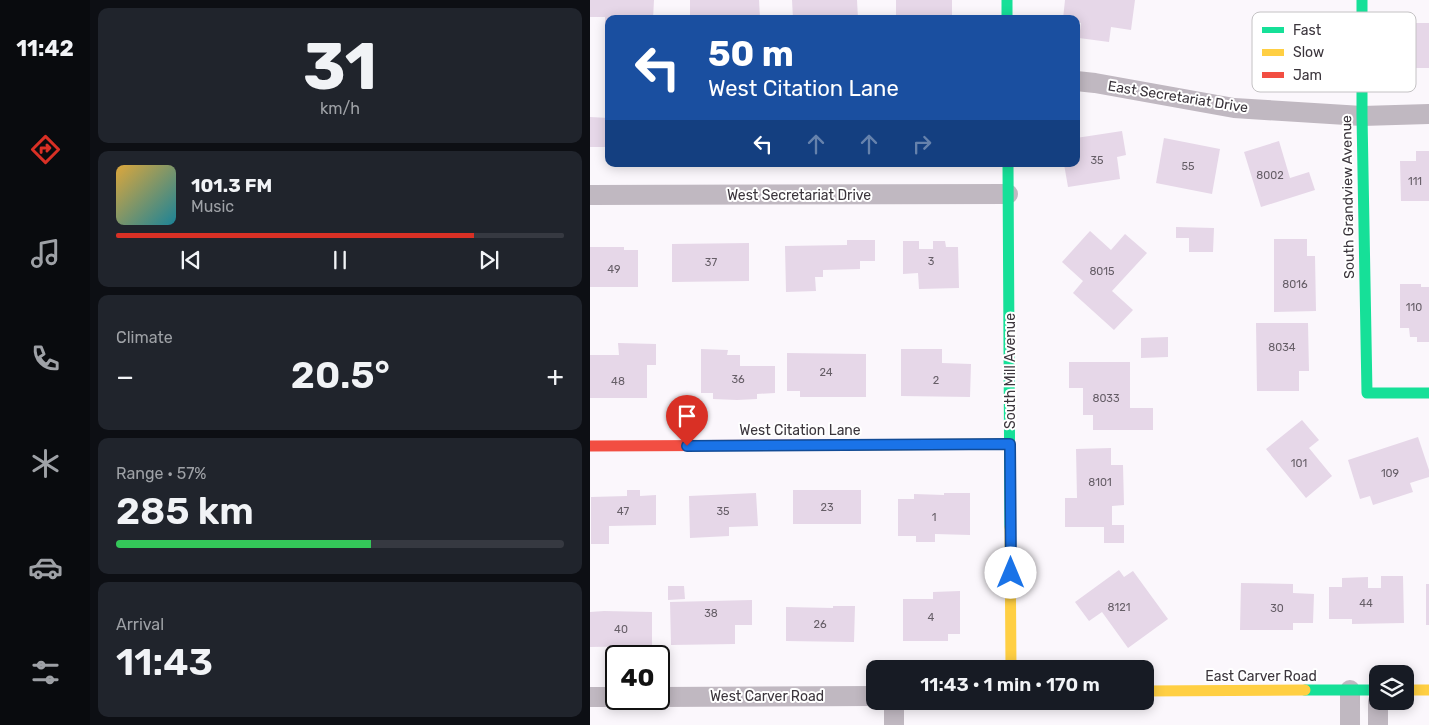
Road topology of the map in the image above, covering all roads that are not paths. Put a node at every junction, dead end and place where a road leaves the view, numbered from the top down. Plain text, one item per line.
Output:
1 (1007, 0) edge
2 (1007, 15) edge
3 (1080, 82) edge
4 (1362, 92) edge
5 (1429, 114) edge
6 (1362, 116) junction
7 (1008, 167) edge
8 (1008, 194) junction
9 (590, 196) edge
10 (1429, 393) edge
11 (1010, 444) junction
12 (590, 446) edge
13 (1011, 660) edge
14 (1350, 690) junction
15 (1369, 690) edge
16 (1414, 690) edge
17 (1429, 690) edge
18 (1154, 691) edge
19 (670, 696) edge
20 (866, 696) edge
21 (590, 697) edge
22 (605, 697) edge
23 (894, 710) edge
24 (1378, 710) edge
25 (894, 725) edge
26 (1350, 725) edge
27 (1378, 725) edge

1 - 2 street
3 - 6 street, East Secretariat Drive
4 - 6 street, South Grandview Avenue
5 - 6 street, East Secretariat Drive
6 - 10 street, South Grandview Avenue
7 - 8 street, South Mill Avenue
8 - 9 street, West Secretariat Drive
8 - 11 street, South Mill Avenue
11 - 12 street, West Citation Lane
11 - 13 street, South Mill Avenue
14 - 15 street, East Carver Road
14 - 18 street, East Carver Road
14 - 26 street
16 - 17 street
19 - 20 street, West Carver Road
21 - 22 street
23 - 25 street
24 - 27 street

